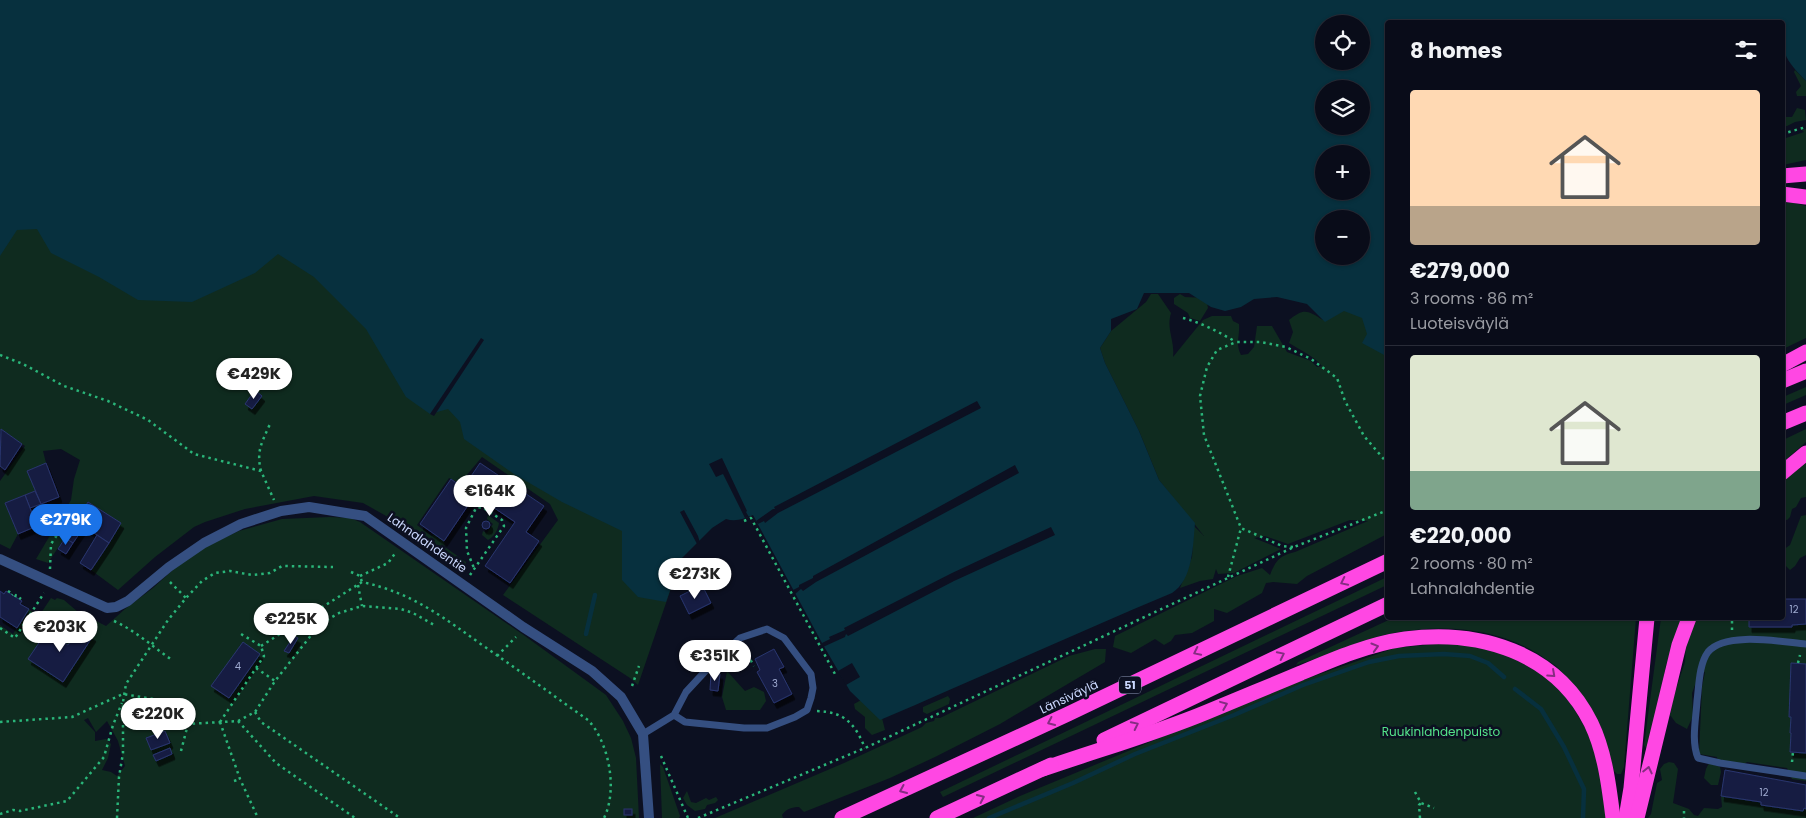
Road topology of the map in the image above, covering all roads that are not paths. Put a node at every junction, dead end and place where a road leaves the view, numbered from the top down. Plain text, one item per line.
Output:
1 (1806, 174) edge
2 (1785, 176) edge
3 (1785, 194) edge
4 (1806, 197) edge
5 (1806, 352) edge
6 (1785, 363) edge
7 (1806, 371) edge
8 (1785, 380) edge
9 (1806, 413) edge
10 (1785, 422) edge
11 (1806, 453) edge
12 (1785, 470) edge
13 (0, 559) edge
14 (1385, 562) edge
15 (1385, 605) edge
16 (1648, 620) edge
17 (1688, 620) edge
18 (1806, 644) edge
19 (674, 715) junction
20 (643, 734) junction
21 (1043, 769) junction
22 (1806, 776) edge
23 (649, 818) edge
24 (842, 818) edge
25 (937, 818) edge
26 (1614, 818) edge
27 (1626, 818) edge
28 (1637, 818) edge

1 - 2 highway
3 - 4 highway
5 - 6 highway
7 - 8 highway
9 - 10 highway
11 - 12 highway
13 - 20 street, Lahnalahdentie
14 -> 24 highway, Länsiväylä / 51
21 -> 15 highway
16 - 27 highway
28 -> 17 highway
18 - 22 lane
19 - 19 lane
19 - 20 lane
20 - 23 street, Lahnalahdentie
25 -> 21 highway
21 -> 26 highway

